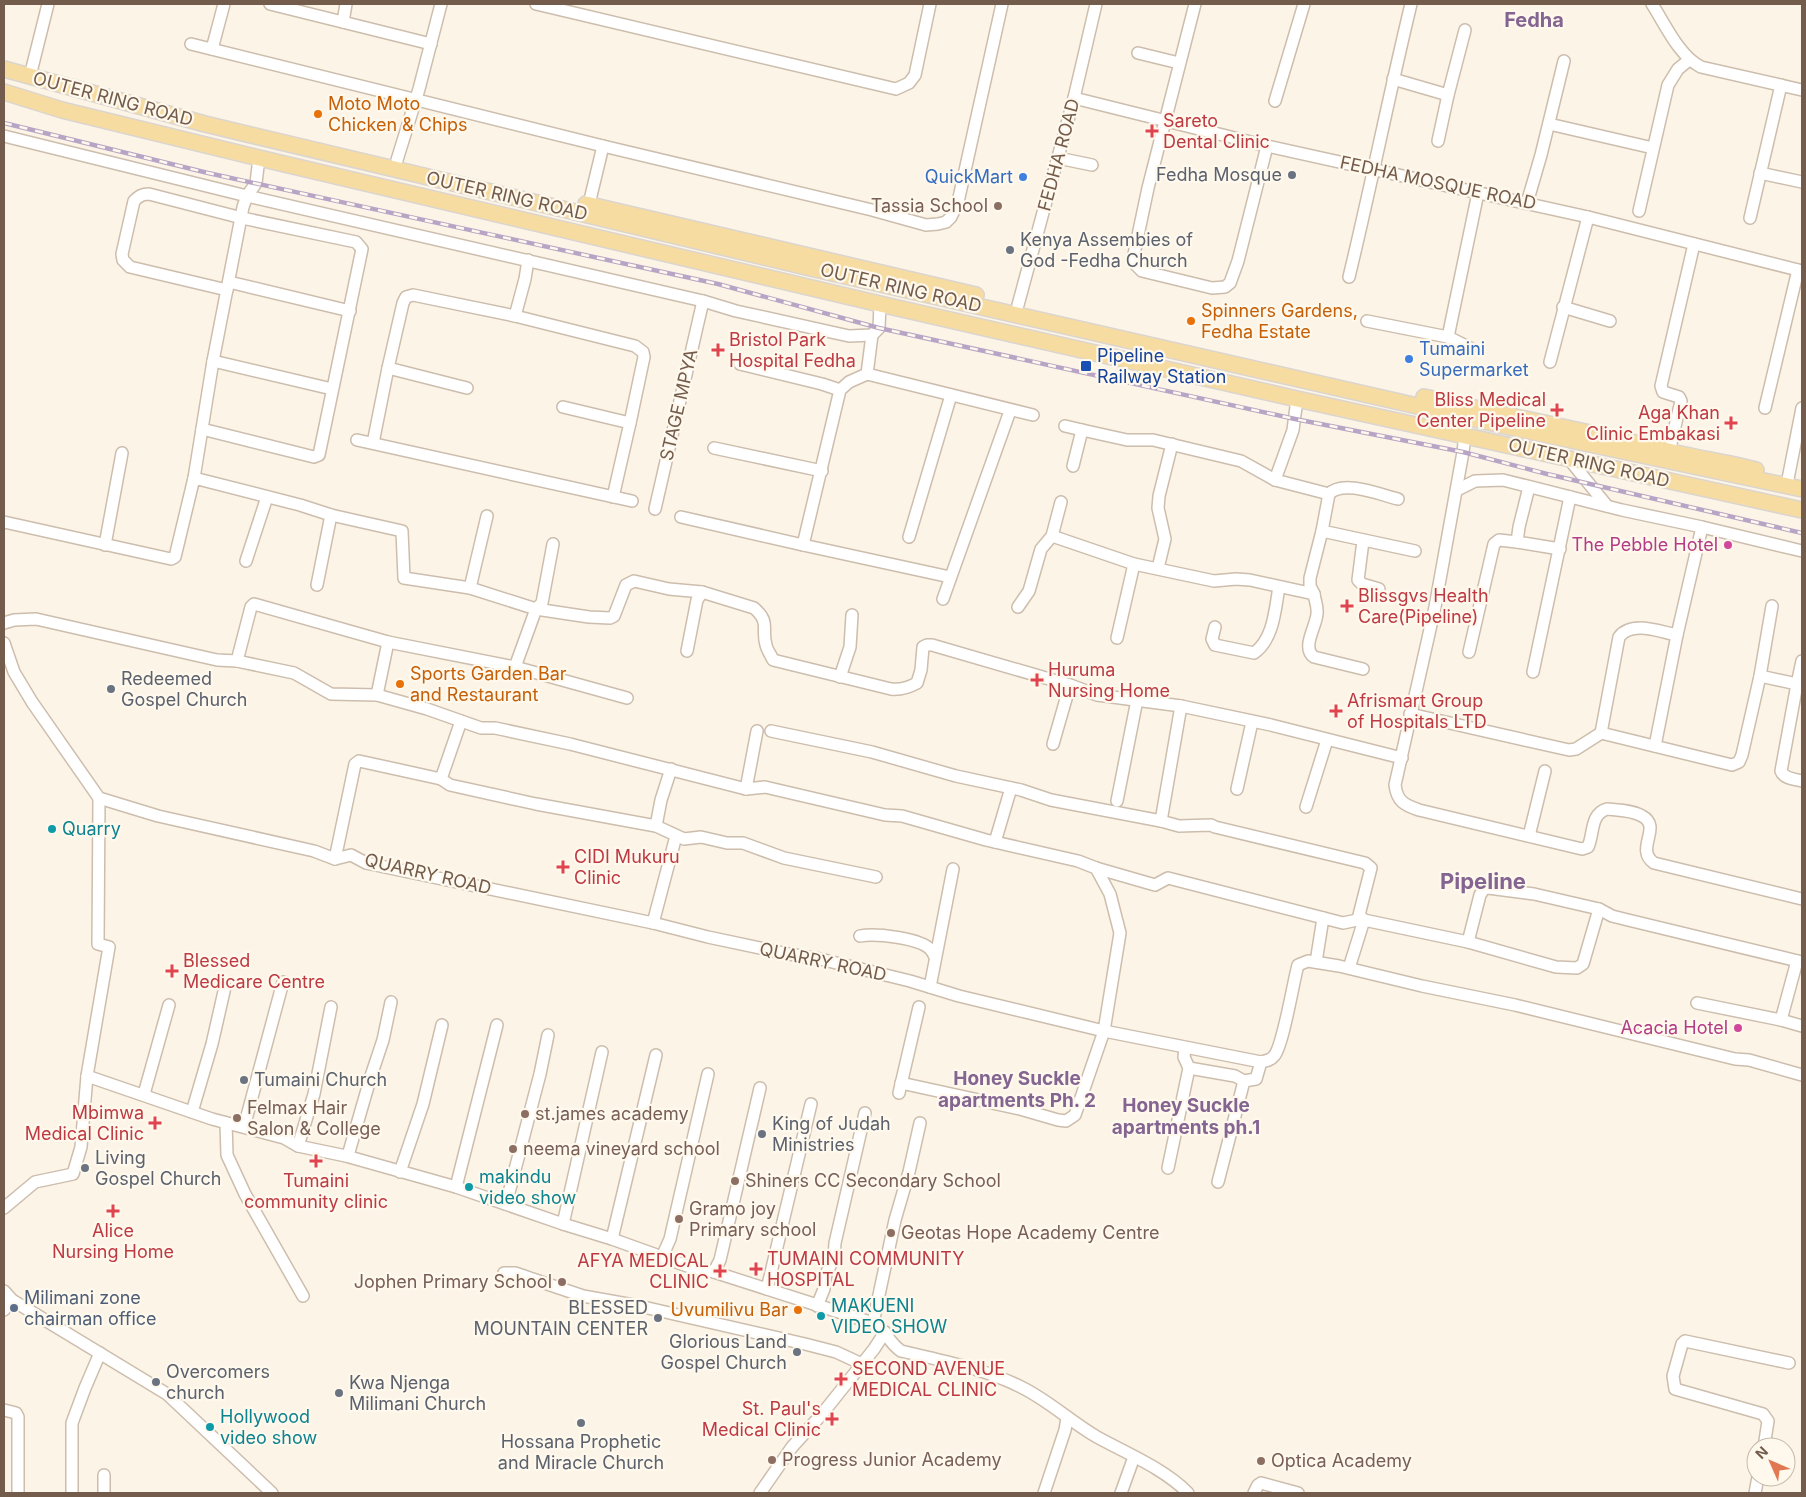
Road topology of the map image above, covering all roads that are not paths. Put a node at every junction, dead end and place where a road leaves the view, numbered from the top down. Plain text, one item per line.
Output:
1 (48, 4) edge
2 (224, 4) edge
3 (270, 4) edge
4 (346, 4) edge
5 (441, 4) edge
6 (536, 4) edge
7 (930, 4) edge
8 (1002, 4) edge
9 (1096, 4) edge
10 (1195, 4) edge
11 (1304, 4) edge
12 (1411, 4) edge
13 (1652, 4) edge
14 (342, 22) junction
15 (1465, 30) dead end
16 (191, 44) dead end
17 (431, 44) junction
18 (212, 49) junction
19 (1138, 53) dead end
20 (4, 59) edge
21 (1689, 60) junction
22 (1564, 61) dead end
23 (1180, 63) junction
24 (32, 68) junction
25 (4, 69) edge
26 (1393, 79) junction
27 (1781, 85) junction
28 (110, 90) junction
29 (1802, 90) edge
30 (4, 92) edge
31 (91, 93) junction
32 (1448, 95) junction
33 (1074, 98) junction
34 (414, 100) junction
35 (1275, 100) dead end
36 (1165, 122) junction
37 (1549, 124) junction
38 (4, 136) edge
39 (1438, 141) dead end
40 (603, 146) junction
41 (1267, 146) junction
42 (1654, 148) junction
43 (259, 158) junction
44 (1058, 158) junction
45 (397, 160) junction
46 (1092, 166) dead end
47 (1375, 169) junction
48 (1760, 173) junction
49 (1802, 182) edge
50 (1478, 193) junction
51 (247, 196) junction
52 (1526, 203) junction
53 (589, 204) junction
54 (1639, 211) dead end
55 (1588, 217) junction
56 (242, 218) junction
57 (1750, 218) dead end
58 (1694, 244) junction
59 (528, 260) junction
60 (1800, 271) edge
61 (1349, 277) dead end
62 (228, 286) junction
63 (703, 301) junction
64 (880, 304) junction
65 (1018, 304) junction
66 (1564, 307) junction
67 (350, 311) junction
68 (514, 316) junction
69 (1367, 321) dead end
70 (1610, 321) dead end
71 (872, 335) junction
72 (1448, 337) junction
73 (1470, 348) dead end
74 (1227, 357) junction
75 (213, 361) junction
76 (1550, 362) dead end
77 (740, 364) dead end
78 (388, 368) junction
79 (867, 374) junction
80 (467, 388) dead end
81 (332, 389) junction
82 (840, 390) junction
83 (951, 395) junction
84 (1297, 399) junction
85 (563, 407) dead end
86 (1765, 408) dead end
87 (1802, 408) edge
88 (1010, 411) junction
89 (1033, 415) dead end
90 (630, 424) junction
91 (1065, 426) dead end
92 (202, 429) junction
93 (1082, 430) junction
94 (1465, 435) junction
95 (357, 440) dead end
96 (373, 443) junction
97 (1172, 444) junction
98 (714, 448) dead end
99 (1669, 452) junction
100 (122, 453) dead end
101 (1569, 458) junction
102 (1073, 466) dead end
103 (822, 471) junction
104 (194, 478) junction
105 (1788, 479) junction
106 (1275, 480) junction
107 (1772, 480) junction
108 (1802, 482) edge
109 (1529, 487) junction
110 (1802, 489) edge
111 (1456, 490) junction
112 (1329, 494) junction
113 (267, 497) junction
114 (613, 497) junction
115 (1570, 497) junction
116 (1398, 499) dead end
117 (632, 501) dead end
118 (1061, 502) dead end
119 (1607, 506) junction
120 (655, 509) dead end
121 (1802, 510) edge
122 (332, 515) junction
123 (487, 516) dead end
124 (681, 516) dead end
125 (4, 522) edge
126 (1702, 527) junction
127 (1322, 531) junction
128 (908, 536) dead end
129 (1052, 536) junction
130 (1363, 541) junction
131 (1517, 542) junction
132 (553, 544) dead end
133 (105, 545) junction
134 (803, 546) junction
135 (1560, 549) junction
136 (1415, 551) dead end
137 (1802, 551) edge
138 (246, 561) dead end
139 (1134, 564) junction
140 (1158, 568) junction
141 (950, 577) junction
142 (317, 585) dead end
143 (1279, 587) junction
144 (470, 588) junction
145 (1379, 589) dead end
146 (702, 592) junction
147 (1314, 594) junction
148 (943, 599) dead end
149 (1018, 606) dead end
150 (1772, 606) dead end
151 (536, 609) junction
152 (852, 615) dead end
153 (4, 623) edge
154 (1215, 627) dead end
155 (1678, 635) junction
156 (1117, 638) dead end
157 (388, 642) junction
158 (4, 643) edge
159 (687, 651) dead end
160 (1469, 652) dead end
161 (237, 661) junction
162 (1802, 661) edge
163 (515, 668) junction
164 (1363, 670) dead end
165 (1533, 672) dead end
166 (840, 676) junction
167 (1760, 676) junction
168 (1797, 684) junction
169 (1070, 685) junction
170 (376, 695) junction
171 (626, 698) dead end
172 (1136, 700) junction
173 (1181, 706) junction
174 (1410, 714) junction
175 (461, 722) junction
176 (1252, 722) junction
177 (757, 731) dead end
178 (770, 731) dead end
179 (1601, 733) junction
180 (1327, 740) junction
181 (1053, 744) dead end
182 (1655, 746) junction
183 (1402, 758) junction
184 (671, 769) junction
185 (1545, 771) dead end
186 (441, 779) junction
187 (1802, 781) edge
188 (1011, 788) junction
189 (746, 789) junction
190 (1237, 789) dead end
191 (99, 798) junction
192 (1117, 801) dead end
193 (1306, 807) dead end
194 (1162, 821) junction
195 (656, 826) junction
196 (676, 836) junction
197 (1529, 836) junction
198 (995, 842) junction
199 (335, 859) junction
200 (1096, 868) junction
201 (954, 870) dead end
202 (876, 877) dead end
203 (1802, 899) edge
204 (1599, 909) junction
205 (1323, 918) junction
206 (1363, 919) junction
207 (653, 924) junction
208 (860, 936) dead end
209 (1468, 942) junction
210 (935, 957) junction
211 (1316, 962) junction
212 (1800, 962) edge
213 (1349, 968) junction
214 (283, 982) dead end
215 (224, 987) dead end
216 (930, 987) junction
217 (391, 1002) dead end
218 (1697, 1002) dead end
219 (169, 1005) dead end
220 (331, 1007) dead end
221 (919, 1007) dead end
222 (1781, 1020) junction
223 (442, 1025) dead end
224 (497, 1025) dead end
225 (1802, 1026) edge
226 (1104, 1030) junction
227 (548, 1035) dead end
228 (1185, 1048) junction
229 (602, 1052) dead end
230 (656, 1055) dead end
231 (1261, 1062) junction
232 (1189, 1068) junction
233 (708, 1074) dead end
234 (1802, 1075) edge
235 (87, 1076) junction
236 (1244, 1081) junction
237 (760, 1088) dead end
238 (144, 1094) junction
239 (811, 1104) dead end
240 (192, 1112) junction
241 (865, 1113) dead end
242 (226, 1123) junction
243 (920, 1123) dead end
244 (244, 1127) junction
245 (298, 1146) junction
246 (346, 1156) junction
247 (1168, 1168) dead end
248 (400, 1172) junction
249 (1218, 1182) dead end
250 (456, 1187) junction
251 (506, 1204) junction
252 (4, 1208) edge
253 (563, 1224) junction
254 (612, 1239) junction
255 (662, 1257) junction
256 (714, 1272) junction
257 (504, 1273) dead end
258 (767, 1290) junction
259 (8, 1295) edge
260 (303, 1296) dead end
261 (818, 1306) junction
262 (4, 1310) edge
263 (874, 1322) junction
264 (885, 1332) junction
265 (100, 1353) junction
266 (1789, 1363) dead end
267 (862, 1364) junction
268 (4, 1410) edge
269 (1068, 1418) junction
270 (1766, 1437) edge
271 (1134, 1457) junction
272 (104, 1475) dead end
273 (18, 1493) edge
274 (72, 1493) edge
275 (104, 1493) edge
276 (272, 1493) edge
277 (760, 1493) edge
278 (1044, 1493) edge
279 (1121, 1493) edge
280 (1187, 1493) edge
281 (1254, 1493) edge
282 (1298, 1493) edge

1 - 24 street
2 - 18 street
3 - 14 street
4 - 14 street
5 - 17 street
6 - 7 street
8 - 40 street
9 - 33 street, FEDHA ROAD
10 - 23 street
11 - 35 street
12 - 26 street
13 - 21 street
14 - 17 street
15 - 32 street
16 - 18 street
17 - 34 street
18 - 34 street
19 - 23 street
20 - 24 main road
21 - 27 street
21 - 42 street
22 - 37 street
23 - 36 street
24 - 28 main road
25 - 31 main road, OUTER RING ROAD
26 - 32 street
26 - 47 street
27 - 29 street
27 - 48 street
28 - 31 main road
28 - 45 main road
30 - 43 main road, OUTER RING ROAD
31 - 74 main road, OUTER RING ROAD
32 - 39 street
33 - 36 street, FEDHA MOSQUE ROAD
33 - 44 street, FEDHA ROAD
34 - 40 street
34 - 45 street
36 - 41 street, FEDHA MOSQUE ROAD
36 - 41 street
37 - 42 street
37 - 52 street
38 - 51 street
40 - 53 street
41 - 47 street, FEDHA MOSQUE ROAD
42 - 54 street
43 - 51 street
43 - 64 main road, OUTER RING ROAD
44 - 46 street
44 - 65 street, FEDHA ROAD
45 - 53 main road
47 - 50 street, FEDHA MOSQUE ROAD
47 - 61 street
48 - 49 street
48 - 57 street
50 - 52 street, FEDHA MOSQUE ROAD
50 - 72 street
51 - 56 street
51 - 59 street
52 - 55 street, FEDHA MOSQUE ROAD
53 - 65 main road
55 - 58 street, FEDHA MOSQUE ROAD
55 - 66 street
56 - 62 street
56 - 62 street
56 - 67 street
58 - 60 street, FEDHA MOSQUE ROAD
58 - 99 street
59 - 63 street
59 - 68 street
60 - 86 street
62 - 67 street
62 - 75 street
63 - 71 street
63 - 120 street, STAGE MPYA
64 - 71 street
64 - 84 main road, OUTER RING ROAD
65 - 74 main road
66 - 70 street
66 - 76 street
67 - 81 street
68 - 78 street
68 - 90 street
69 - 72 street
71 - 79 street
72 - 73 street
74 - 99 main road
74 - 107 main road, OUTER RING ROAD
75 - 81 street
75 - 92 street
77 - 82 street
78 - 80 street
78 - 96 street
79 - 82 street
79 - 83 street
81 - 92 street
82 - 103 street
83 - 88 street
83 - 128 street
84 - 94 main road, OUTER RING ROAD
84 - 106 street
85 - 90 street
87 - 105 street
88 - 89 street
88 - 141 street
90 - 114 street
91 - 93 street
92 - 104 street
93 - 97 street
93 - 102 street
94 - 101 main road, OUTER RING ROAD
94 - 111 street
95 - 96 street
96 - 114 street
97 - 106 street
97 - 140 street
98 - 103 street
99 - 107 main road
100 - 133 street
101 - 119 street
101 - 121 main road, OUTER RING ROAD
103 - 134 street
104 - 113 street
104 - 133 street
105 - 107 street
105 - 108 street
106 - 112 street
107 - 110 main road, OUTER RING ROAD
109 - 111 street
109 - 115 street
109 - 131 street
111 - 174 street
112 - 116 street
112 - 127 street
113 - 122 street
113 - 138 street
114 - 117 street
115 - 119 street
115 - 135 street
118 - 129 street
119 - 126 street
122 - 142 street
122 - 144 street
123 - 144 street
124 - 134 street
125 - 133 street
126 - 137 street
126 - 155 street
127 - 130 street
127 - 147 street
129 - 139 street
129 - 149 street
130 - 136 street
130 - 145 street
131 - 135 street
131 - 160 street
132 - 151 street
134 - 141 street
135 - 165 street
139 - 140 street
139 - 156 street
140 - 143 street
141 - 148 street
143 - 147 street
143 - 154 street
144 - 151 street
146 - 151 street
146 - 159 street
146 - 166 street
147 - 164 street
150 - 167 street
151 - 163 street
152 - 166 street
153 - 161 street
155 - 179 street
155 - 182 street
157 - 161 street
157 - 163 street
157 - 170 street
158 - 191 street
161 - 170 street
162 - 168 street
163 - 171 street
166 - 169 street
167 - 168 street
167 - 182 street
168 - 187 street
169 - 172 street
169 - 181 street
170 - 175 street
172 - 173 street
172 - 192 street
173 - 176 street
173 - 194 street
174 - 179 street
174 - 183 street
175 - 184 street
175 - 186 street
176 - 180 street
176 - 190 street
177 - 189 street
178 - 188 street
179 - 182 street
180 - 183 street
180 - 193 street
183 - 197 street
184 - 189 street
184 - 195 street
185 - 197 street
186 - 195 street
186 - 199 street
188 - 194 street
188 - 198 street
189 - 198 street
191 - 199 street, QUARRY ROAD
191 - 235 street
194 - 206 street
195 - 196 street
196 - 202 street
196 - 207 street
197 - 203 street
198 - 200 street
199 - 207 street, QUARRY ROAD
200 - 205 street
200 - 226 street
201 - 210 street
204 - 209 street
204 - 209 street
204 - 212 street
205 - 206 street
205 - 211 street
206 - 209 street
206 - 213 street
207 - 216 street, QUARRY ROAD
208 - 210 street
210 - 216 street
211 - 213 street
211 - 231 street
212 - 222 street
213 - 234 street
214 - 244 street
215 - 240 street
216 - 226 street, QUARRY ROAD
217 - 246 street
218 - 222 street
219 - 238 street
220 - 245 street
221 - 226 street
222 - 225 street
223 - 248 street
224 - 250 street
226 - 228 street, QUARRY ROAD
227 - 251 street
228 - 231 street, QUARRY ROAD
228 - 232 street
229 - 253 street
230 - 254 street
231 - 236 street
232 - 236 street
232 - 247 street
233 - 255 street
235 - 238 street
235 - 252 street
236 - 249 street
237 - 256 street
238 - 240 street
239 - 258 street
240 - 242 street
241 - 261 street
242 - 244 street
242 - 260 street
243 - 263 street
244 - 245 street
245 - 246 street
246 - 248 street
248 - 250 street
250 - 251 street
251 - 253 street
253 - 254 street
254 - 255 street
255 - 256 street
256 - 258 street
257 - 267 street
258 - 261 street
259 - 262 street
259 - 265 street
261 - 263 street
263 - 264 street
264 - 267 street
264 - 269 street
265 - 274 street
265 - 276 street
266 - 270 street
267 - 277 street
268 - 273 street
269 - 271 street
269 - 278 street
271 - 279 street
271 - 280 street
272 - 275 street
281 - 282 street

